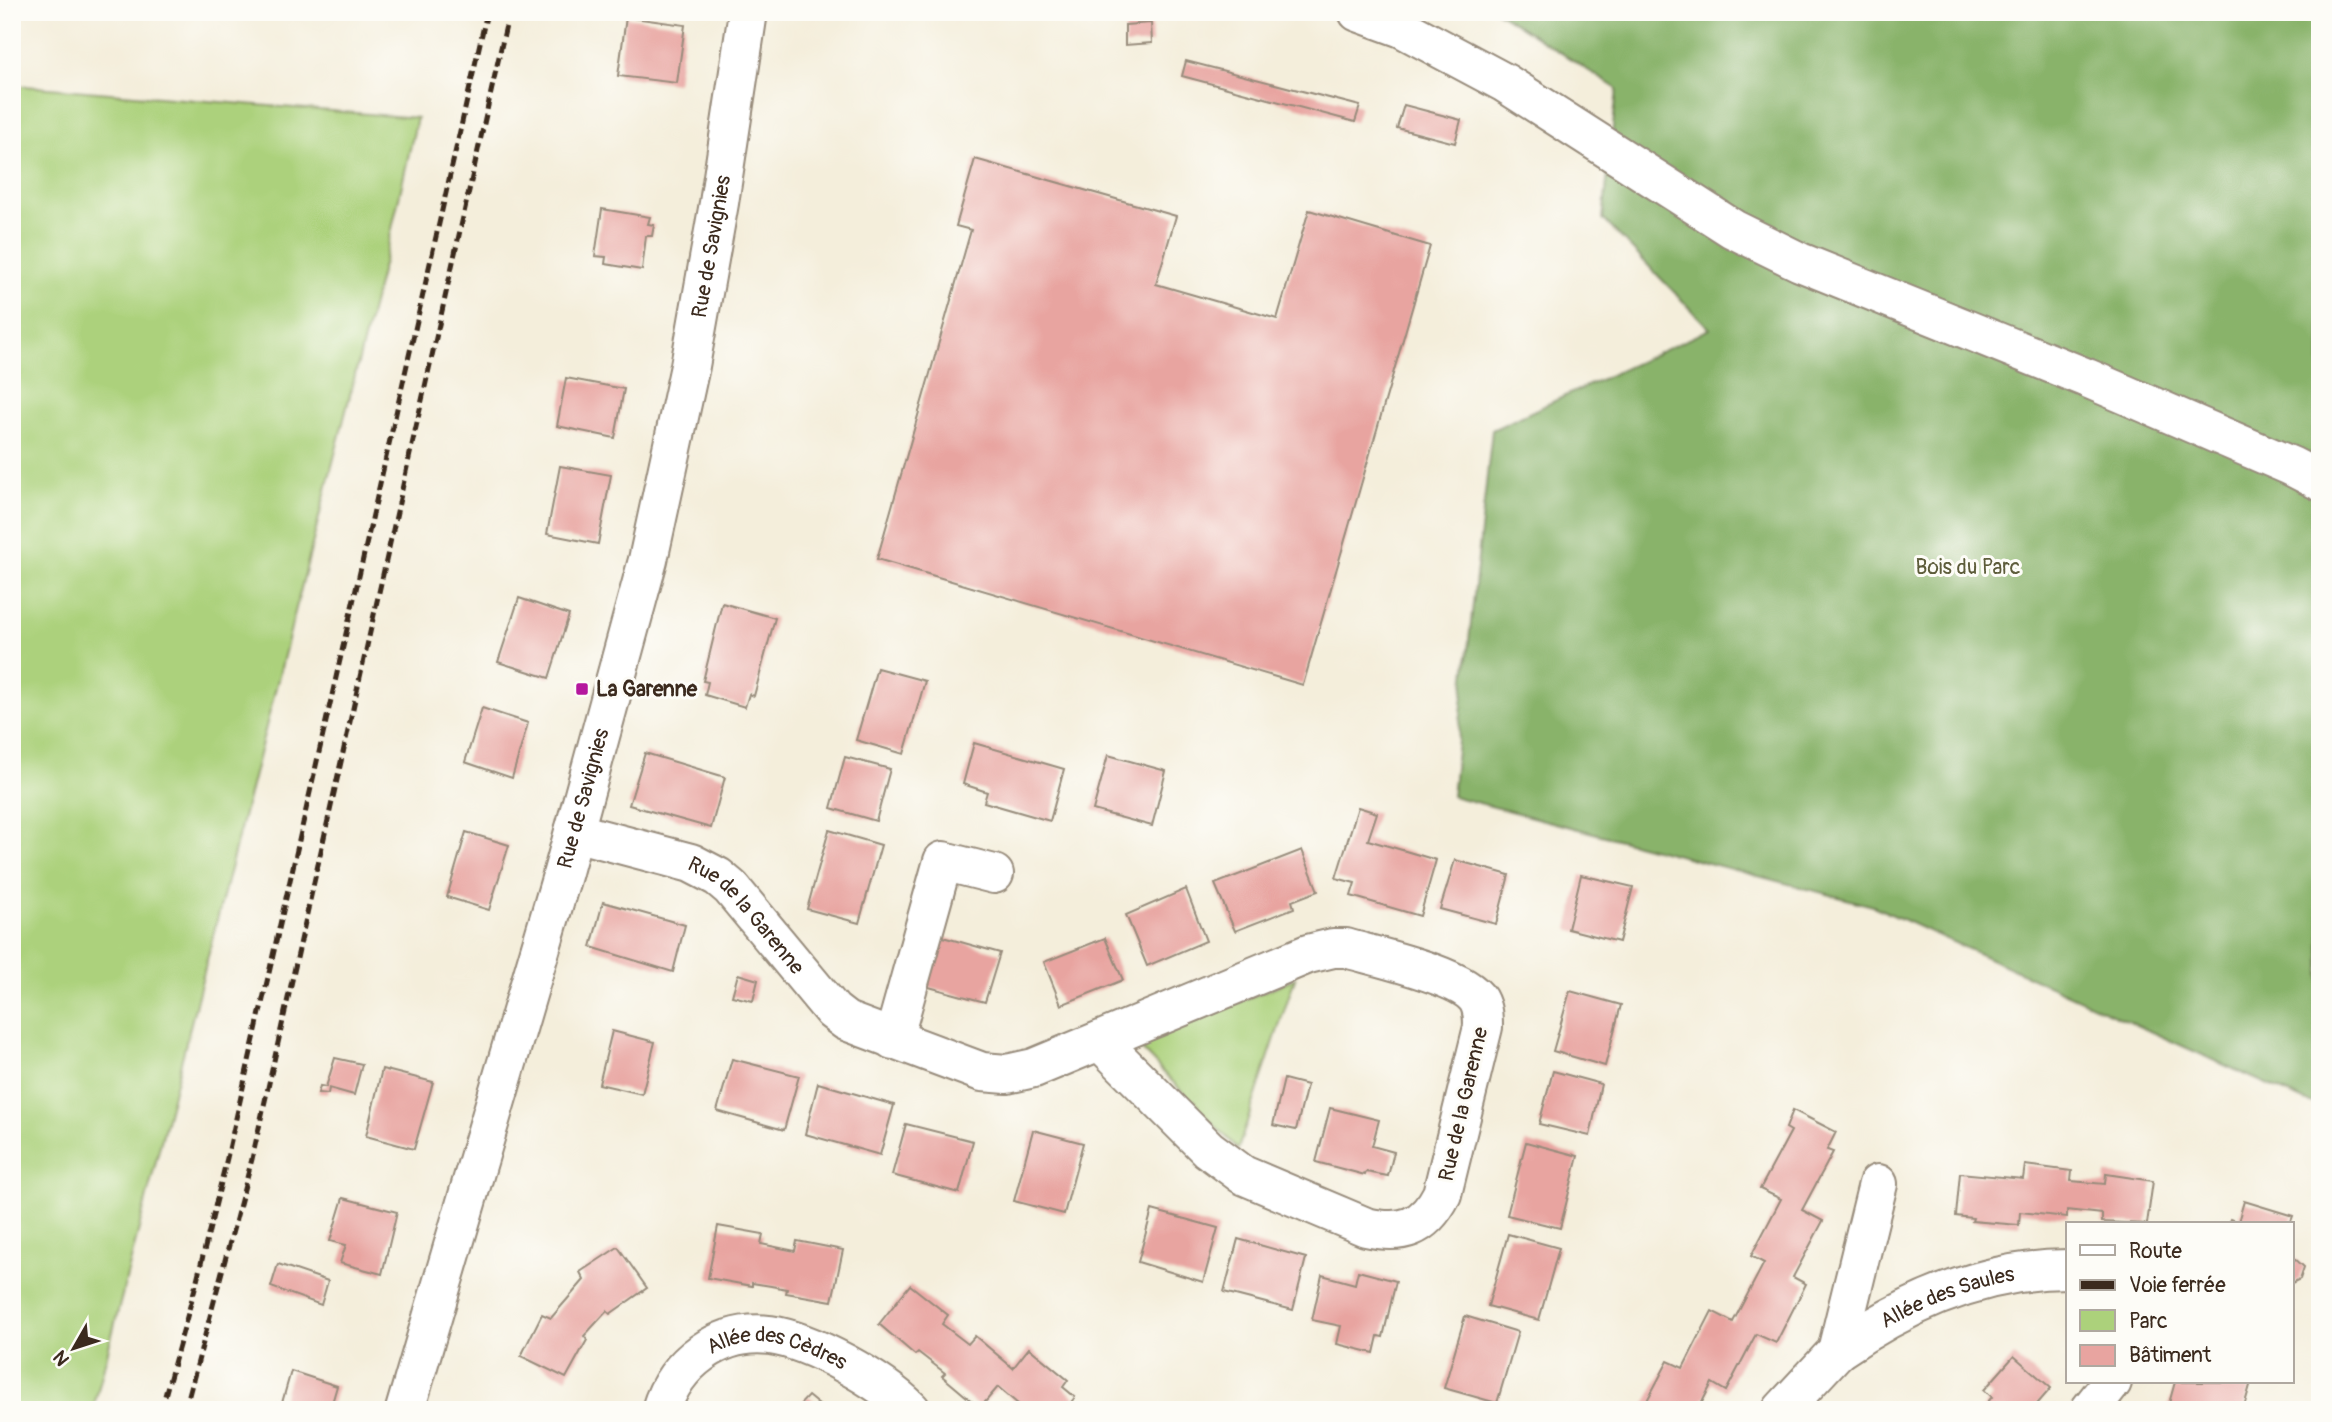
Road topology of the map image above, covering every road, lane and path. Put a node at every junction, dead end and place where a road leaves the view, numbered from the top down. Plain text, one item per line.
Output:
1 (748, 12) edge
2 (1358, 12) edge
3 (2320, 481) edge
4 (574, 832) junction
5 (994, 874) dead end
6 (893, 1040) junction
7 (1100, 1041) junction
8 (1878, 1184) dead end
9 (2066, 1269) edge
10 (1838, 1351) junction
11 (2110, 1384) edge
12 (405, 1410) edge
13 (661, 1410) edge
14 (911, 1410) edge
15 (1782, 1410) edge
16 (2090, 1410) edge

1 - 4 street, Rue de Savignies
2 - 3 street
4 - 6 street, Rue de la Garenne
4 - 12 street, Rue de Savignies
5 - 6 street
6 - 7 street, Rue de la Garenne
7 - 7 street, Rue de la Garenne
8 - 10 street
9 - 10 street, Allée des Saules
10 - 15 street, Allée des Saules
11 - 16 street
13 - 14 street, Allée des Cèdres

